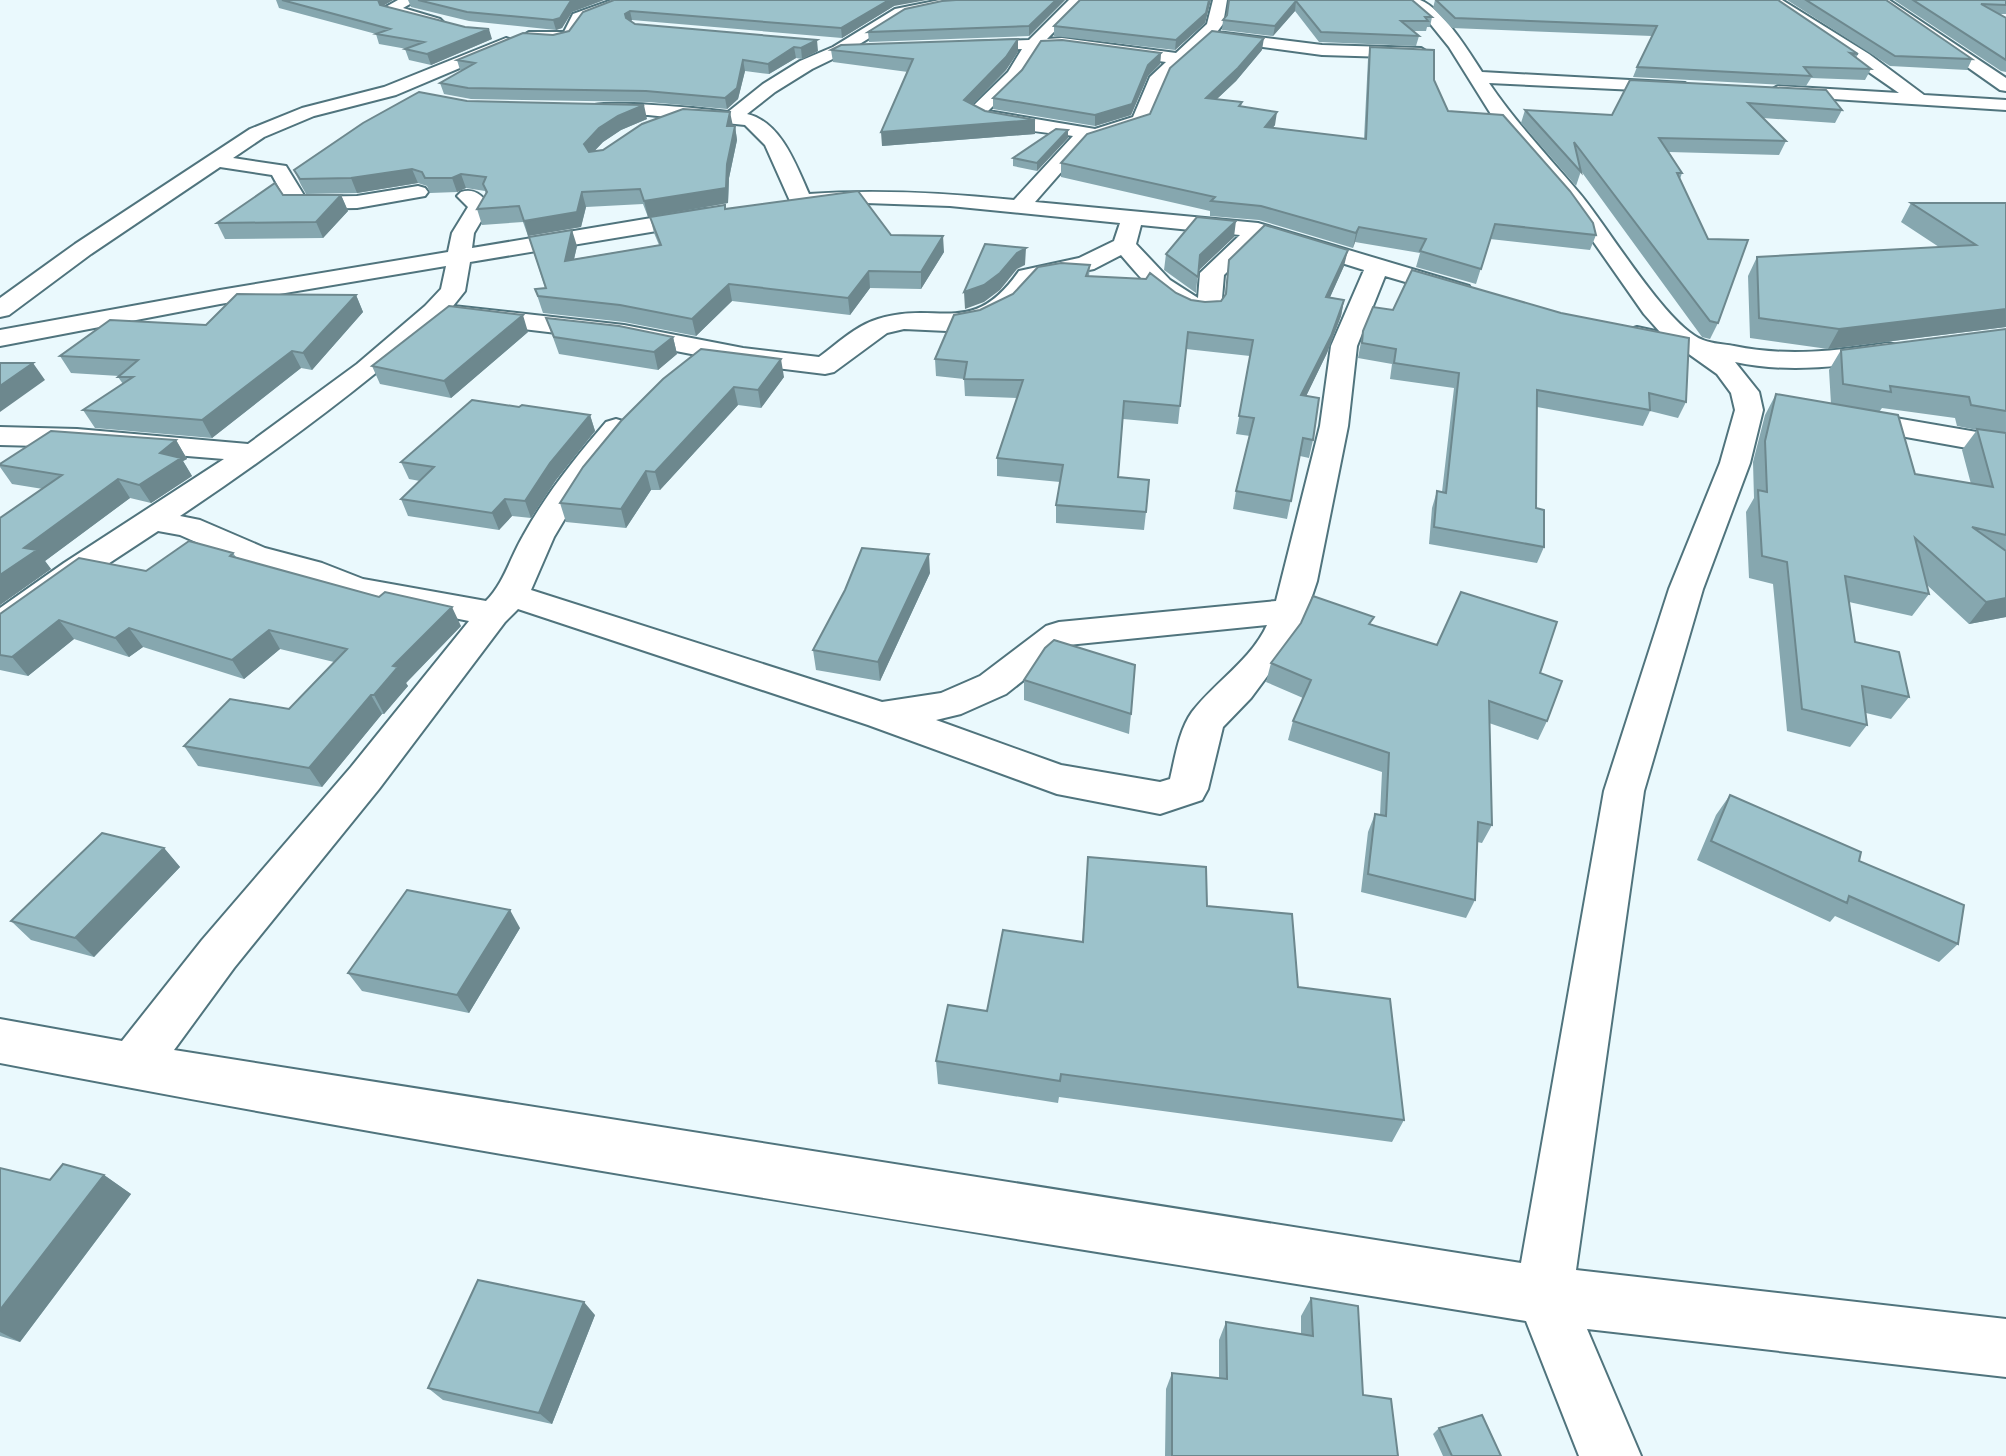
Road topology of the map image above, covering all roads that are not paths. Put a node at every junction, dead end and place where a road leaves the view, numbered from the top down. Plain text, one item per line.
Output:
1 (410, 0) edge
2 (626, 0) edge
3 (999, 0) edge
4 (1079, 0) edge
5 (1220, 0) edge
6 (1772, 0) edge
7 (1879, 0) edge
8 (1420, 1) edge
9 (448, 24) edge
10 (491, 32) edge
11 (520, 36) junction
12 (1207, 36) junction
13 (819, 43) edge
14 (1034, 44) junction
15 (842, 48) junction
16 (954, 48) edge
17 (870, 49) edge
18 (1181, 59) junction
19 (1455, 60) junction
20 (2006, 86) edge
21 (1697, 87) edge
22 (390, 91) junction
23 (1765, 91) edge
24 (417, 96) edge
25 (1920, 100) junction
26 (2006, 105) edge
27 (579, 108) edge
28 (693, 114) junction
29 (736, 118) junction
30 (644, 130) edge
31 (1094, 135) junction
32 (222, 156) junction
33 (418, 192) edge
34 (468, 196) edge
35 (801, 201) junction
36 (773, 204) edge
37 (1020, 206) junction
38 (733, 211) edge
39 (1132, 218) junction
40 (1258, 230) junction
41 (1124, 245) junction
42 (457, 256) junction
43 (1377, 267) junction
44 (1485, 298) edge
45 (0, 310) edge
46 (434, 311) junction
47 (1617, 331) edge
48 (0, 338) edge
49 (1694, 346) junction
50 (1914, 347) edge
51 (709, 348) junction
52 (1829, 415) edge
53 (0, 436) edge
54 (2006, 446) edge
55 (254, 453) junction
56 (153, 520) junction
57 (503, 605) junction
58 (1290, 611) junction
59 (0, 625) edge
60 (881, 715) junction
61 (0, 1041) edge
62 (133, 1066) junction
63 (1544, 1295) junction
64 (2006, 1348) edge
65 (1610, 1456) edge

1 - 9 street
2 - 11 street
3 - 15 street
4 - 14 street
5 - 12 street
6 - 25 street
7 - 20 street
8 - 19 street
10 - 11 street
11 - 22 street
12 - 18 street
12 - 19 street
13 - 15 street
14 - 16 street
14 - 18 street
14 - 31 street
15 - 17 street
15 - 29 street
18 - 31 street
19 - 21 street
19 - 49 street
22 - 24 street
22 - 32 street
23 - 25 street
25 - 26 street
27 - 28 street
28 - 29 street
28 - 30 street
29 - 35 street
31 - 37 street
32 - 33 street
32 - 45 street
34 - 42 street
35 - 36 street
35 - 37 street
37 - 39 street
38 - 42 street
39 - 40 street
39 - 41 street
40 - 41 street
40 - 43 street
41 - 51 street
42 - 46 street
42 - 48 street
43 - 44 street
43 - 58 street
46 - 51 street
46 - 55 street
47 - 49 street
49 - 50 street
49 - 63 street
51 - 57 street
52 - 54 street
53 - 55 street
55 - 56 street
56 - 57 street
56 - 59 street
57 - 60 street
57 - 62 street
58 - 60 street
58 - 60 street
61 - 62 street
62 - 63 street
63 - 64 street
63 - 65 street

